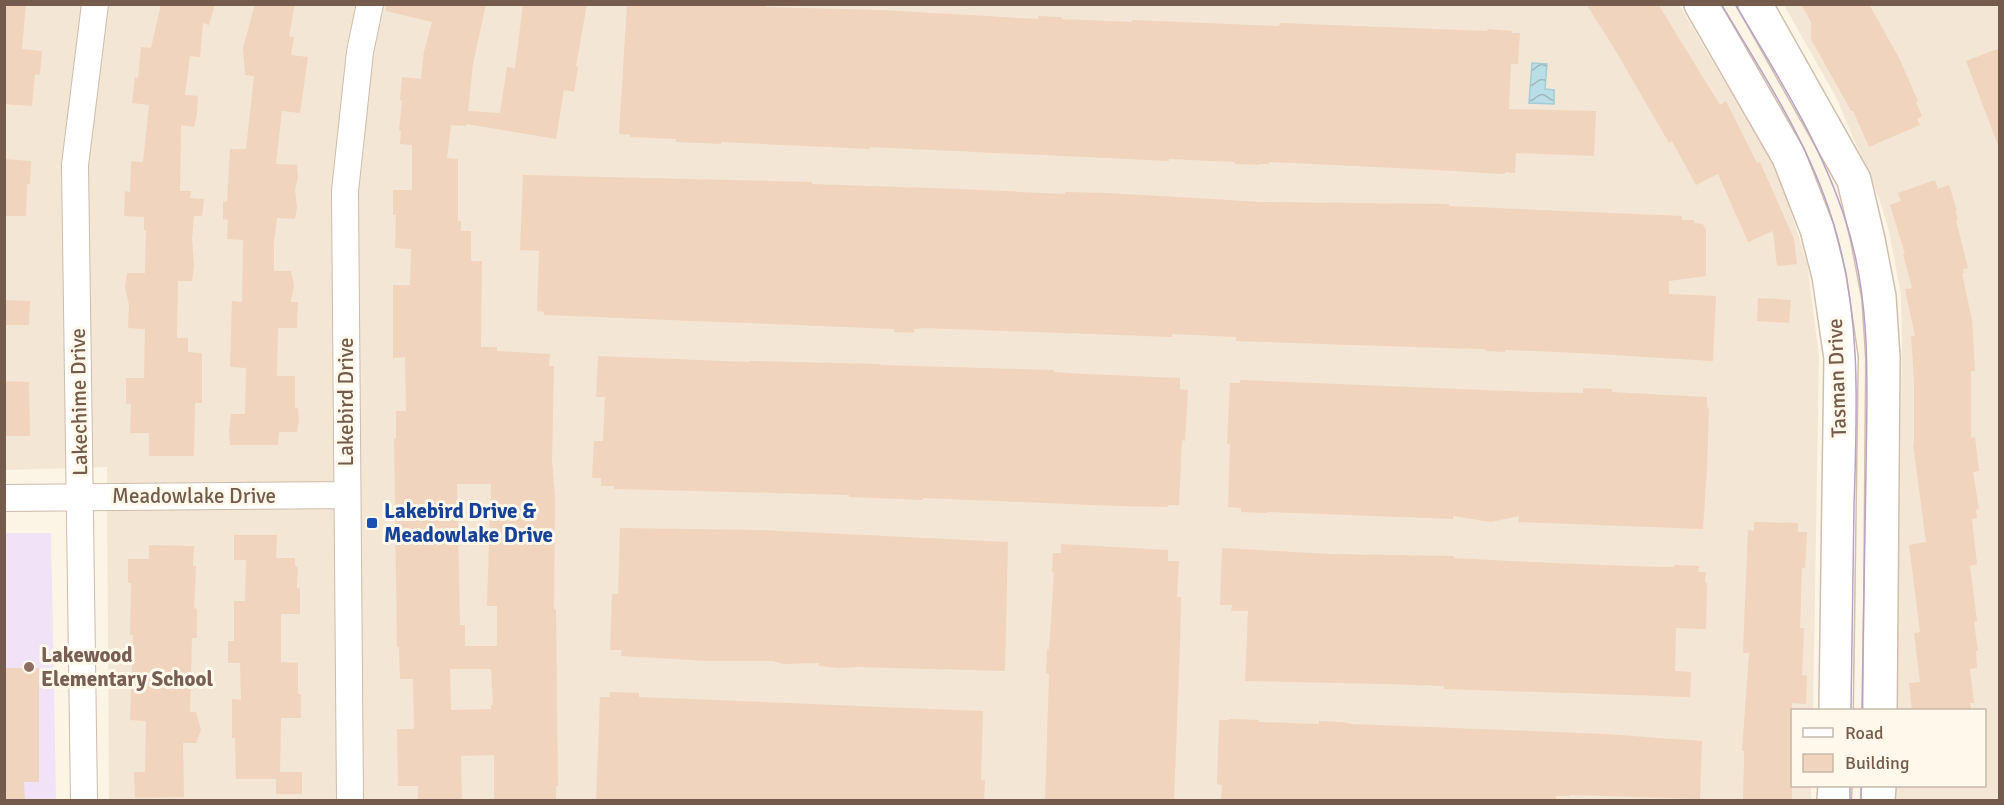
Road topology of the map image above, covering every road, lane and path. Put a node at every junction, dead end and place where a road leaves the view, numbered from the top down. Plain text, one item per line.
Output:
1 (95, 4) edge
2 (370, 4) edge
3 (1701, 4) edge
4 (1755, 4) edge
5 (347, 495) junction
6 (81, 496) junction
7 (4, 498) edge
8 (1836, 709) edge
9 (1880, 709) edge
10 (84, 801) edge
11 (350, 801) edge

1 - 6 street, Lakechime Drive
2 - 5 street, Lakebird Drive
3 - 8 street, Tasman Drive
4 - 9 street, Tasman Drive
5 - 6 street, Meadowlake Drive
5 - 11 street, Lakebird Drive
6 - 7 street, Meadowlake Drive
6 - 10 street, Lakechime Drive

